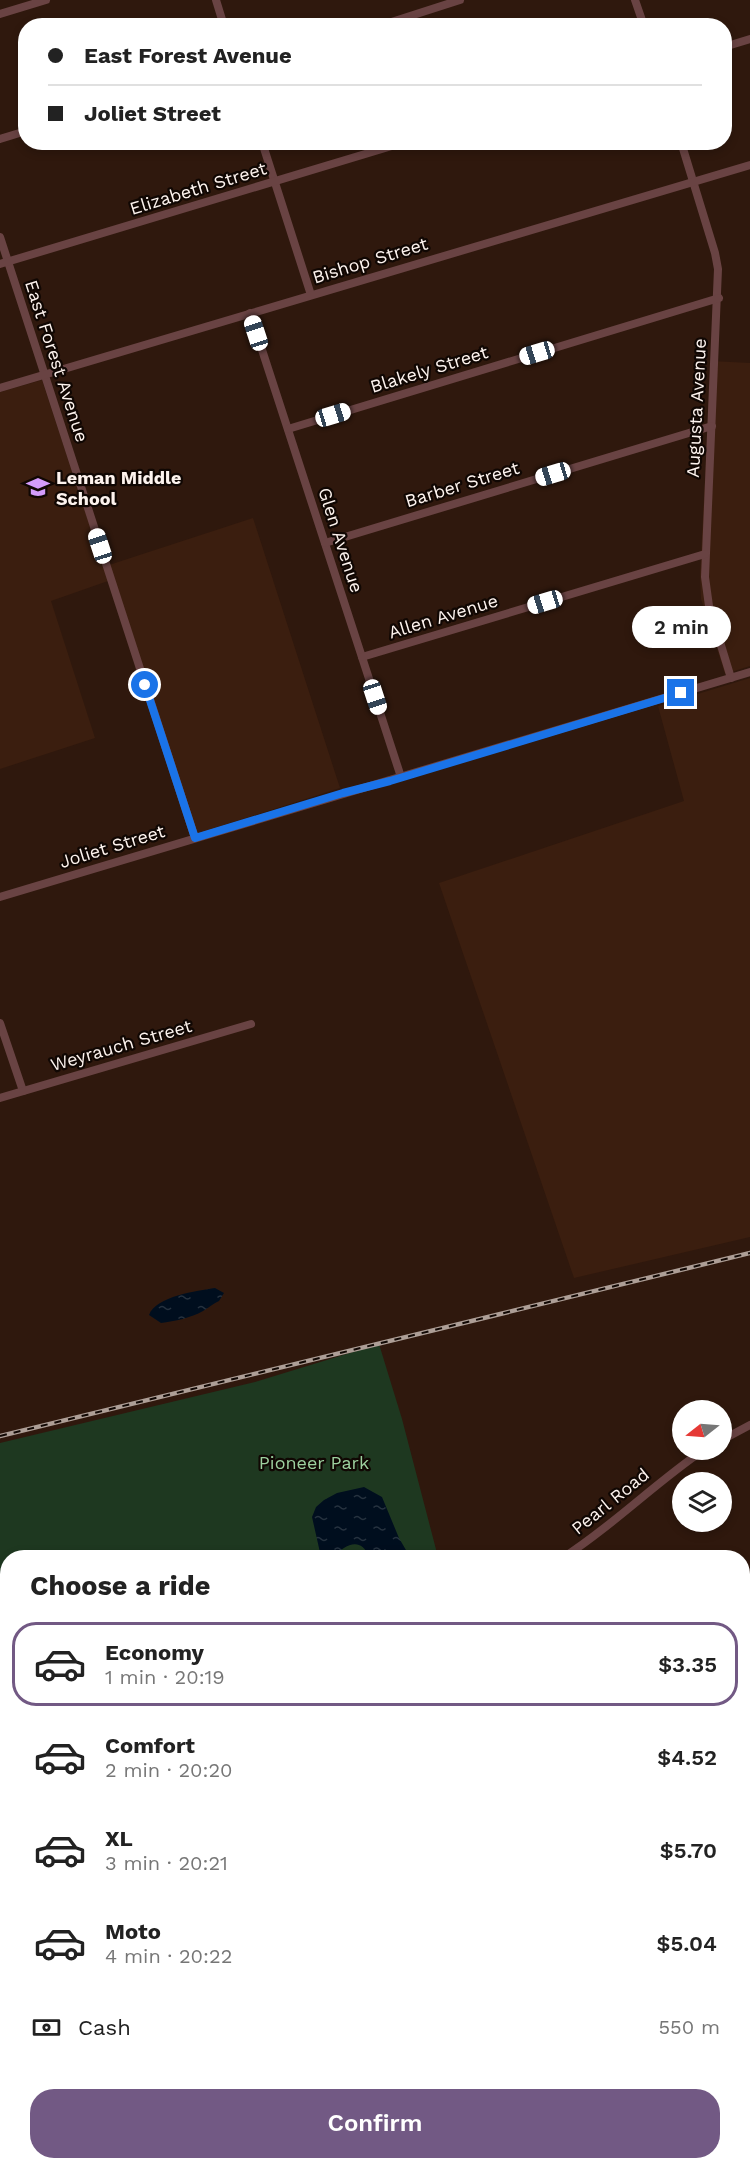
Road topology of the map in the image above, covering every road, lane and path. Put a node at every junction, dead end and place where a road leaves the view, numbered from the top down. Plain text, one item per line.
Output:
1 (46, 0) edge
2 (216, 0) edge
3 (460, 0) edge
4 (635, 0) edge
5 (0, 14) edge
6 (222, 18) edge
7 (404, 18) edge
8 (641, 18) edge
9 (750, 39) edge
10 (732, 44) edge
11 (18, 133) edge
12 (0, 139) edge
13 (264, 150) edge
14 (379, 150) edge
15 (683, 150) edge
16 (750, 165) edge
17 (274, 182) junction
18 (693, 182) junction
19 (0, 237) edge
20 (4, 263) edge
21 (311, 295) junction
22 (718, 298) junction
23 (250, 313) junction
24 (44, 375) junction
25 (0, 388) edge
26 (712, 426) junction
27 (288, 429) junction
28 (325, 543) junction
29 (705, 554) junction
30 (362, 657) junction
31 (750, 672) edge
32 (731, 678) junction
33 (401, 777) junction
34 (195, 838) junction
35 (0, 897) edge
36 (0, 1023) edge
37 (251, 1024) dead end
38 (23, 1091) junction
39 (0, 1098) edge
40 (750, 1425) edge
41 (732, 1435) edge
42 (690, 1460) edge
43 (575, 1550) edge

1 - 5 street
2 - 6 street
3 - 7 street
4 - 8 street
9 - 10 street
11 - 12 street
13 - 17 street
14 - 17 street, Elizabeth Street
15 - 18 street, Augusta Avenue
16 - 18 street, Bishop Street
17 - 20 street, Elizabeth Street
17 - 21 street
18 - 21 street, Bishop Street
18 - 22 street, Augusta Avenue
19 - 20 street, East Forest Avenue
20 - 24 street, East Forest Avenue
21 - 23 street, Bishop Street
22 - 26 street, Augusta Avenue
22 - 27 street, Blakely Street
23 - 24 street, Bishop Street
23 - 27 street, Glen Avenue
24 - 25 street, Bishop Street
24 - 34 street, East Forest Avenue
26 - 28 street, Barber Street
26 - 29 street, Augusta Avenue
27 - 28 street, Glen Avenue
28 - 30 street, Glen Avenue
29 - 30 street, Allen Avenue
29 - 32 street, Augusta Avenue
30 - 33 street, Glen Avenue
31 - 32 street, Joliet Street
32 - 33 street, Joliet Street
33 - 34 street, Joliet Street
34 - 35 street, Joliet Street
36 - 38 street
37 - 38 street, Weyrauch Street
38 - 39 street, Weyrauch Street
40 - 41 street
42 - 43 street, Pearl Road

